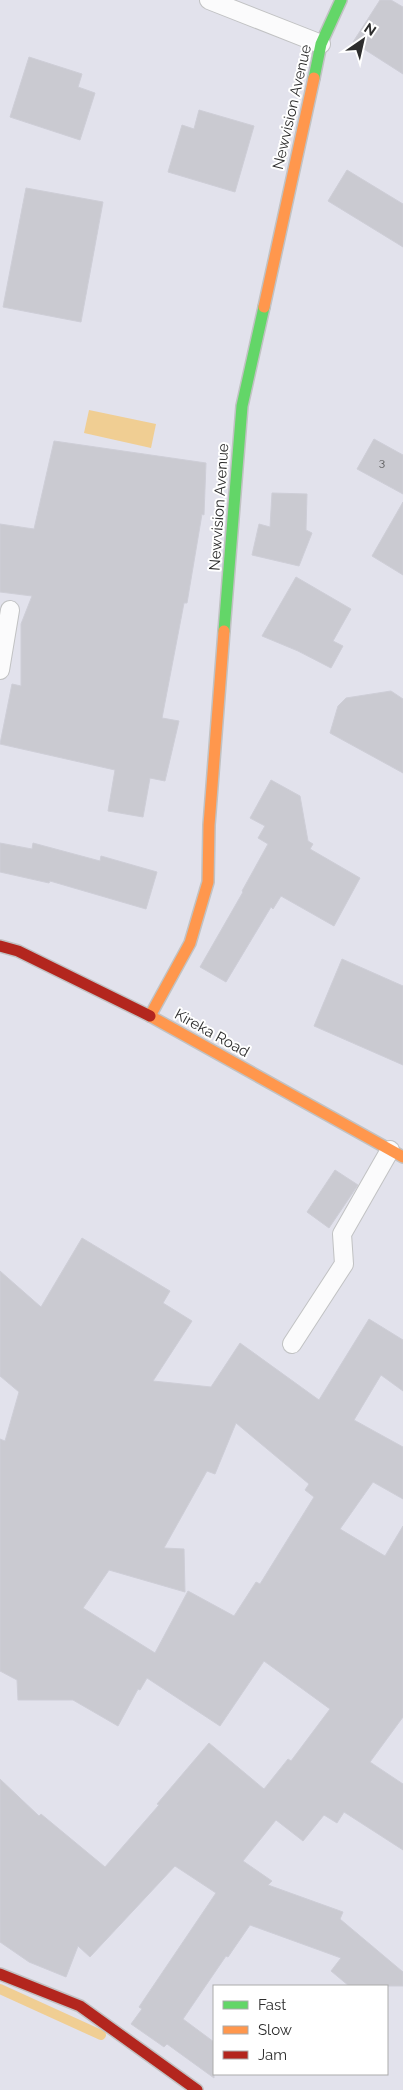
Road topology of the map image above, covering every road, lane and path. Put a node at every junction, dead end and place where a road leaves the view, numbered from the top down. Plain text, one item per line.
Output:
1 (209, 0) edge
2 (341, 0) edge
3 (321, 44) junction
4 (10, 610) dead end
5 (0, 670) edge
6 (0, 946) edge
7 (150, 1016) junction
8 (397, 1154) edge
9 (292, 1344) dead end
10 (0, 1974) edge
11 (197, 2090) edge

1 - 3 lane
2 - 3 street, Newvision Avenue
3 - 7 street, Newvision Avenue
4 - 5 lane
6 - 7 street, Kireka Road
7 - 8 street, Kireka Road
8 - 9 lane
10 - 11 street

